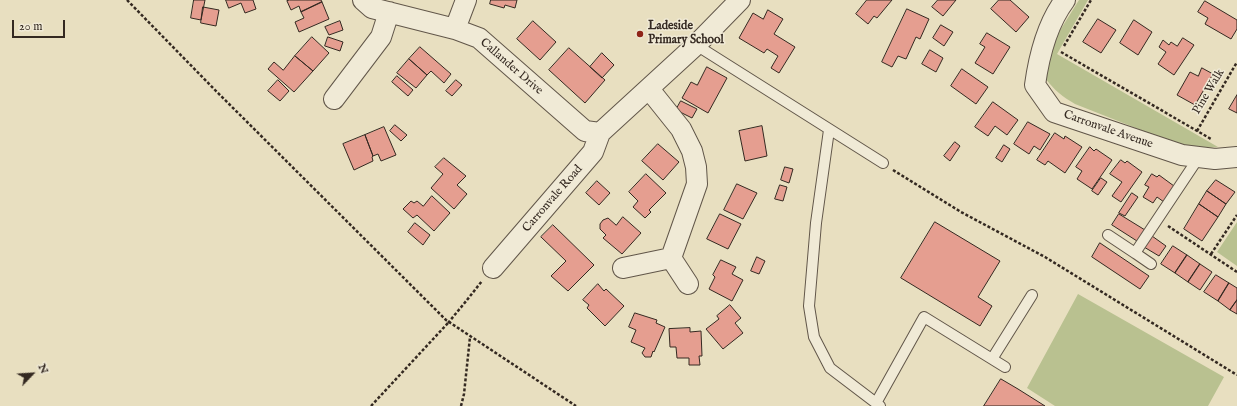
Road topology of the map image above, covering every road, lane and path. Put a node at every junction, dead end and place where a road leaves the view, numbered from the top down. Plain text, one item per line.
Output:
1 (127, 0) edge
2 (363, 0) edge
3 (466, 0) edge
4 (740, 0) edge
5 (1091, 0) edge
6 (1058, 3) edge
7 (389, 12) junction
8 (455, 29) junction
9 (696, 45) junction
10 (1237, 62) edge
11 (649, 89) junction
12 (334, 99) dead end
13 (830, 130) junction
14 (1197, 130) junction
15 (600, 133) junction
16 (1215, 141) dead end
17 (1237, 156) edge
18 (1199, 157) junction
19 (883, 163) joint
20 (1237, 215) edge
21 (1158, 219) junction
22 (1108, 235) dead end
23 (1135, 253) junction
24 (1211, 254) junction
25 (671, 258) junction
26 (1151, 264) dead end
27 (493, 268) joint
28 (623, 268) dead end
29 (1237, 271) edge
30 (688, 284) dead end
31 (1032, 295) dead end
32 (470, 337) junction
33 (992, 360) junction
34 (1005, 367) dead end
35 (1237, 375) edge
36 (878, 404) edge
37 (371, 406) edge
38 (461, 406) edge
39 (576, 406) edge

1 - 32 path
2 - 7 street, Callander Drive
3 - 8 street
4 - 9 street, Carronvale Road
5 - 14 path
6 - 18 street, Carronvale Avenue
7 - 8 street, Callander Drive
7 - 12 street
8 - 15 street, Callander Drive
9 - 11 street, Carronvale Road
9 - 13 lane
10 - 14 path, Pine Walk
11 - 15 street, Carronvale Road
11 - 25 street
13 - 19 lane
13 - 36 lane
14 - 16 path
15 - 27 street, Carronvale Road
17 - 18 street, Carronvale Avenue
18 - 21 lane
19 - 35 path
20 - 24 path
21 - 23 lane
21 - 24 path
22 - 23 lane
23 - 26 lane
24 - 29 path
25 - 28 street
25 - 30 street
27 - 37 path, bridge
31 - 33 lane
32 - 38 path
32 - 39 path
33 - 34 lane
33 - 36 lane

